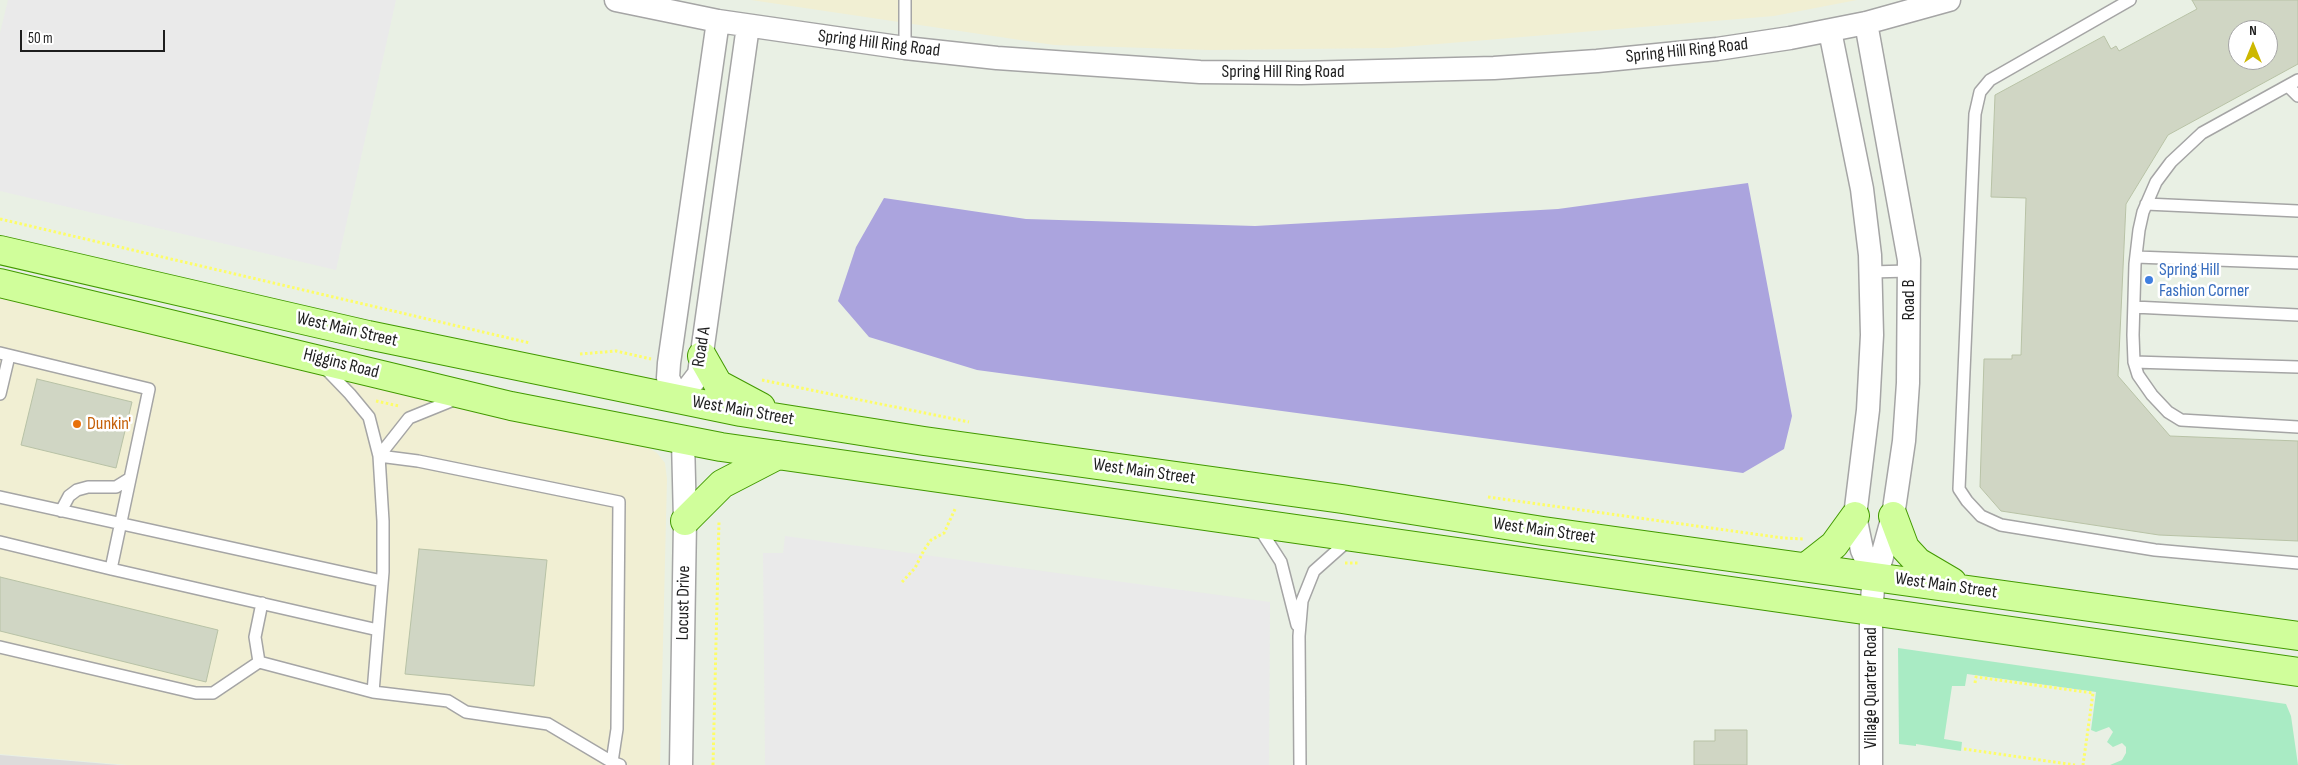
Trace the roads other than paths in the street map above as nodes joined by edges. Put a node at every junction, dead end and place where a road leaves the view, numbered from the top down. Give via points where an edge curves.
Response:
1 (616, 0) edge
2 (904, 0) edge
3 (1949, 0) edge
4 (2130, 0) edge
5 (718, 22) junction
6 (1866, 23) junction
7 (748, 26) junction
8 (1830, 31) junction
9 (905, 48) junction
10 (2293, 83) edge
11 (2298, 96) edge
12 (2146, 204) junction
13 (2298, 211) edge
14 (0, 250) edge
15 (2136, 257) junction
16 (2298, 263) edge
17 (1909, 271) junction
18 (1870, 272) junction
19 (0, 283) edge
20 (2134, 307) junction
21 (2298, 315) edge
22 (5, 354) edge
23 (702, 356) junction
24 (314, 357) junction
25 (2134, 362) junction
26 (2298, 367) edge
27 (0, 394) edge
28 (469, 395) junction
29 (679, 400) junction
30 (782, 419) junction
31 (2298, 427) edge
32 (683, 440) junction
33 (778, 455) junction
34 (379, 456) junction
35 (129, 479) junction
36 (0, 497) edge
37 (61, 511) junction
38 (1855, 516) junction
39 (1894, 516) junction
40 (685, 521) junction
41 (1246, 523) junction
42 (120, 524) junction
43 (1352, 538) junction
44 (0, 542) edge
45 (2298, 563) edge
46 (1806, 567) junction
47 (111, 569) junction
48 (1874, 577) junction
49 (382, 581) junction
50 (1966, 589) junction
51 (262, 603) junction
52 (1871, 612) junction
53 (378, 630) junction
54 (1299, 636) junction
55 (2298, 636) edge
56 (0, 647) edge
57 (259, 662) junction
58 (2298, 672) edge
59 (373, 692) junction
60 (616, 764) edge
61 (681, 765) edge
62 (1300, 765) edge
63 (1871, 765) edge

1 - 5 street, Spring Hill Ring Road
2 - 9 lane
3 - 6 street, Spring Hill Ring Road
4 - 45 lane via 1990,80 1980,92 1976,114 1959,489 1981,516 2001,525 2155,550
5 - 7 street, Spring Hill Ring Road
5 - 29 street, Road A via 669,363 668,378
6 - 8 street, Spring Hill Ring Road
6 - 17 street, Road B
7 - 9 street, Spring Hill Ring Road
7 - 23 street, Road A
8 - 9 street, Spring Hill Ring Road via 1717,49 1596,61 1347,73 1149,69 1046,63
8 - 18 street, Road B via 1862,188
10 - 11 lane
10 - 12 lane via 2202,133 2171,162 2156,182
12 - 13 lane
12 - 15 lane
14 - 29 main road, West Main Street via 368,335
15 - 16 lane
15 - 20 lane
17 - 18 lane
17 - 39 street, Road B via 1908,383
18 - 38 street, Road B via 1872,335 1868,410
19 - 24 main road, Higgins Road
20 - 21 lane
20 - 25 lane
22 - 27 lane
22 - 35 lane via 149,389
23 - 29 street, Road A via 699,374
23 - 30 main road via 718,384
24 - 28 main road, Higgins Road
24 - 34 lane via 369,417
25 - 26 lane
25 - 31 lane via 2138,375 2152,395 2181,420
28 - 32 main road, Higgins Road
28 - 34 lane via 409,418
29 - 30 main road, West Main Street
29 - 32 main road
30 - 46 main road, West Main Street
32 - 33 main road, West Main Street
32 - 40 street, Locust Drive
33 - 40 main road via 722,484
33 - 41 main road, West Main Street
34 - 49 lane
34 - 60 lane via 619,502
35 - 37 lane via 116,487 77,490 69,496
35 - 42 lane
36 - 37 lane
37 - 42 lane
38 - 46 main road via 1834,545
38 - 48 street, Road B via 1862,550
39 - 48 street, Road B
39 - 50 main road via 1906,548 1918,562
40 - 61 street, Locust Drive
41 - 43 main road, West Main Street
41 - 54 lane via 1264,534 1281,562
42 - 47 lane
42 - 49 lane
43 - 52 main road, West Main Street
43 - 54 lane via 1314,572 1302,601
44 - 47 lane
46 - 48 main road, West Main Street
47 - 51 lane
48 - 50 main road, West Main Street
48 - 52 street, Road B
49 - 53 lane
50 - 55 main road, West Main Street
51 - 53 lane
51 - 57 lane via 255,637
52 - 58 main road, West Main Street
52 - 63 street, Village Quarter Road
53 - 59 lane
54 - 62 lane
56 - 57 lane via 196,693 212,693
57 - 59 lane
59 - 60 lane via 448,702 466,712 548,724

